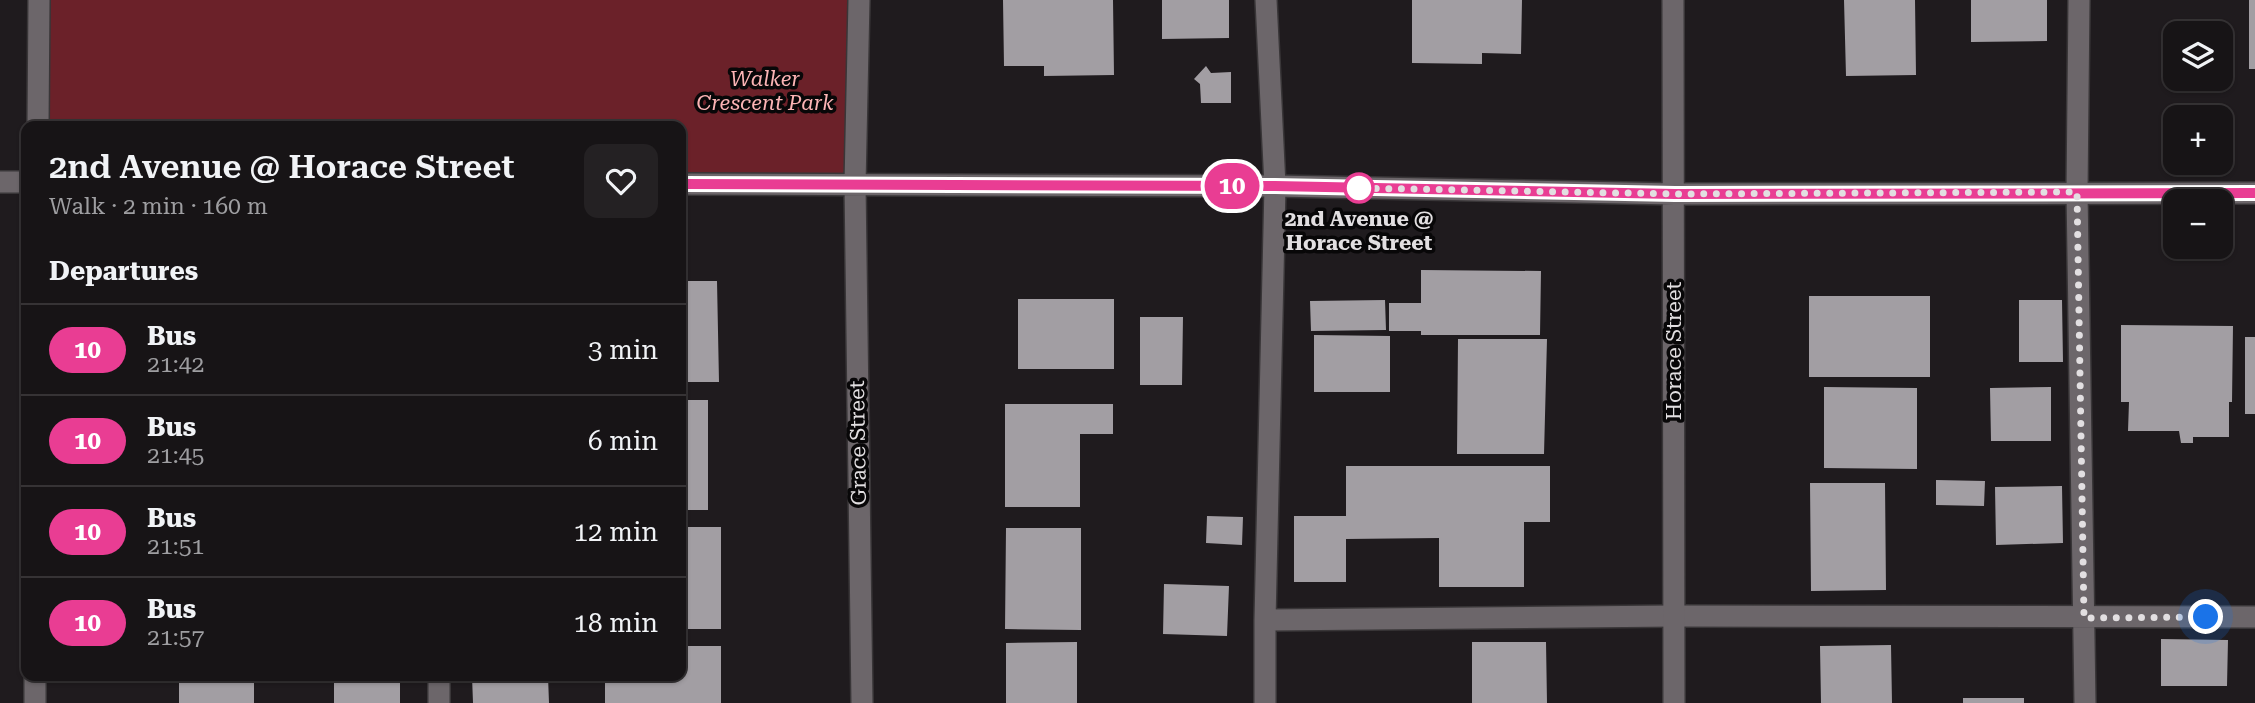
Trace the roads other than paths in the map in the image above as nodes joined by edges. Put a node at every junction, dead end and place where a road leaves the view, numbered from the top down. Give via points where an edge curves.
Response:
1 (39, 0) edge
2 (859, 0) edge
3 (1266, 0) edge
4 (1673, 0) edge
5 (2078, 0) edge
6 (38, 121) edge
7 (0, 181) edge
8 (21, 182) edge
9 (686, 184) edge
10 (855, 184) junction
11 (1275, 186) junction
12 (2077, 192) junction
13 (2255, 193) edge
14 (1675, 194) junction
15 (1674, 616) junction
16 (2255, 617) edge
17 (2084, 618) junction
18 (1265, 620) junction
19 (35, 681) edge
20 (439, 681) edge
21 (35, 703) edge
22 (439, 703) edge
23 (862, 703) edge
24 (1265, 703) edge
25 (1674, 703) edge
26 (2085, 703) edge

1 - 6 street
2 - 10 street, Grace Street
3 - 11 street
4 - 14 street, Horace Street
5 - 12 street
7 - 8 street
9 - 10 street
10 - 11 street
10 - 23 street, Grace Street
11 - 14 street
11 - 18 street
12 - 13 street
12 - 14 street
12 - 17 street
14 - 15 street, Horace Street
15 - 17 street
15 - 18 street
15 - 25 street, Horace Street
16 - 17 street
17 - 26 street
18 - 24 street
19 - 21 street
20 - 22 street

